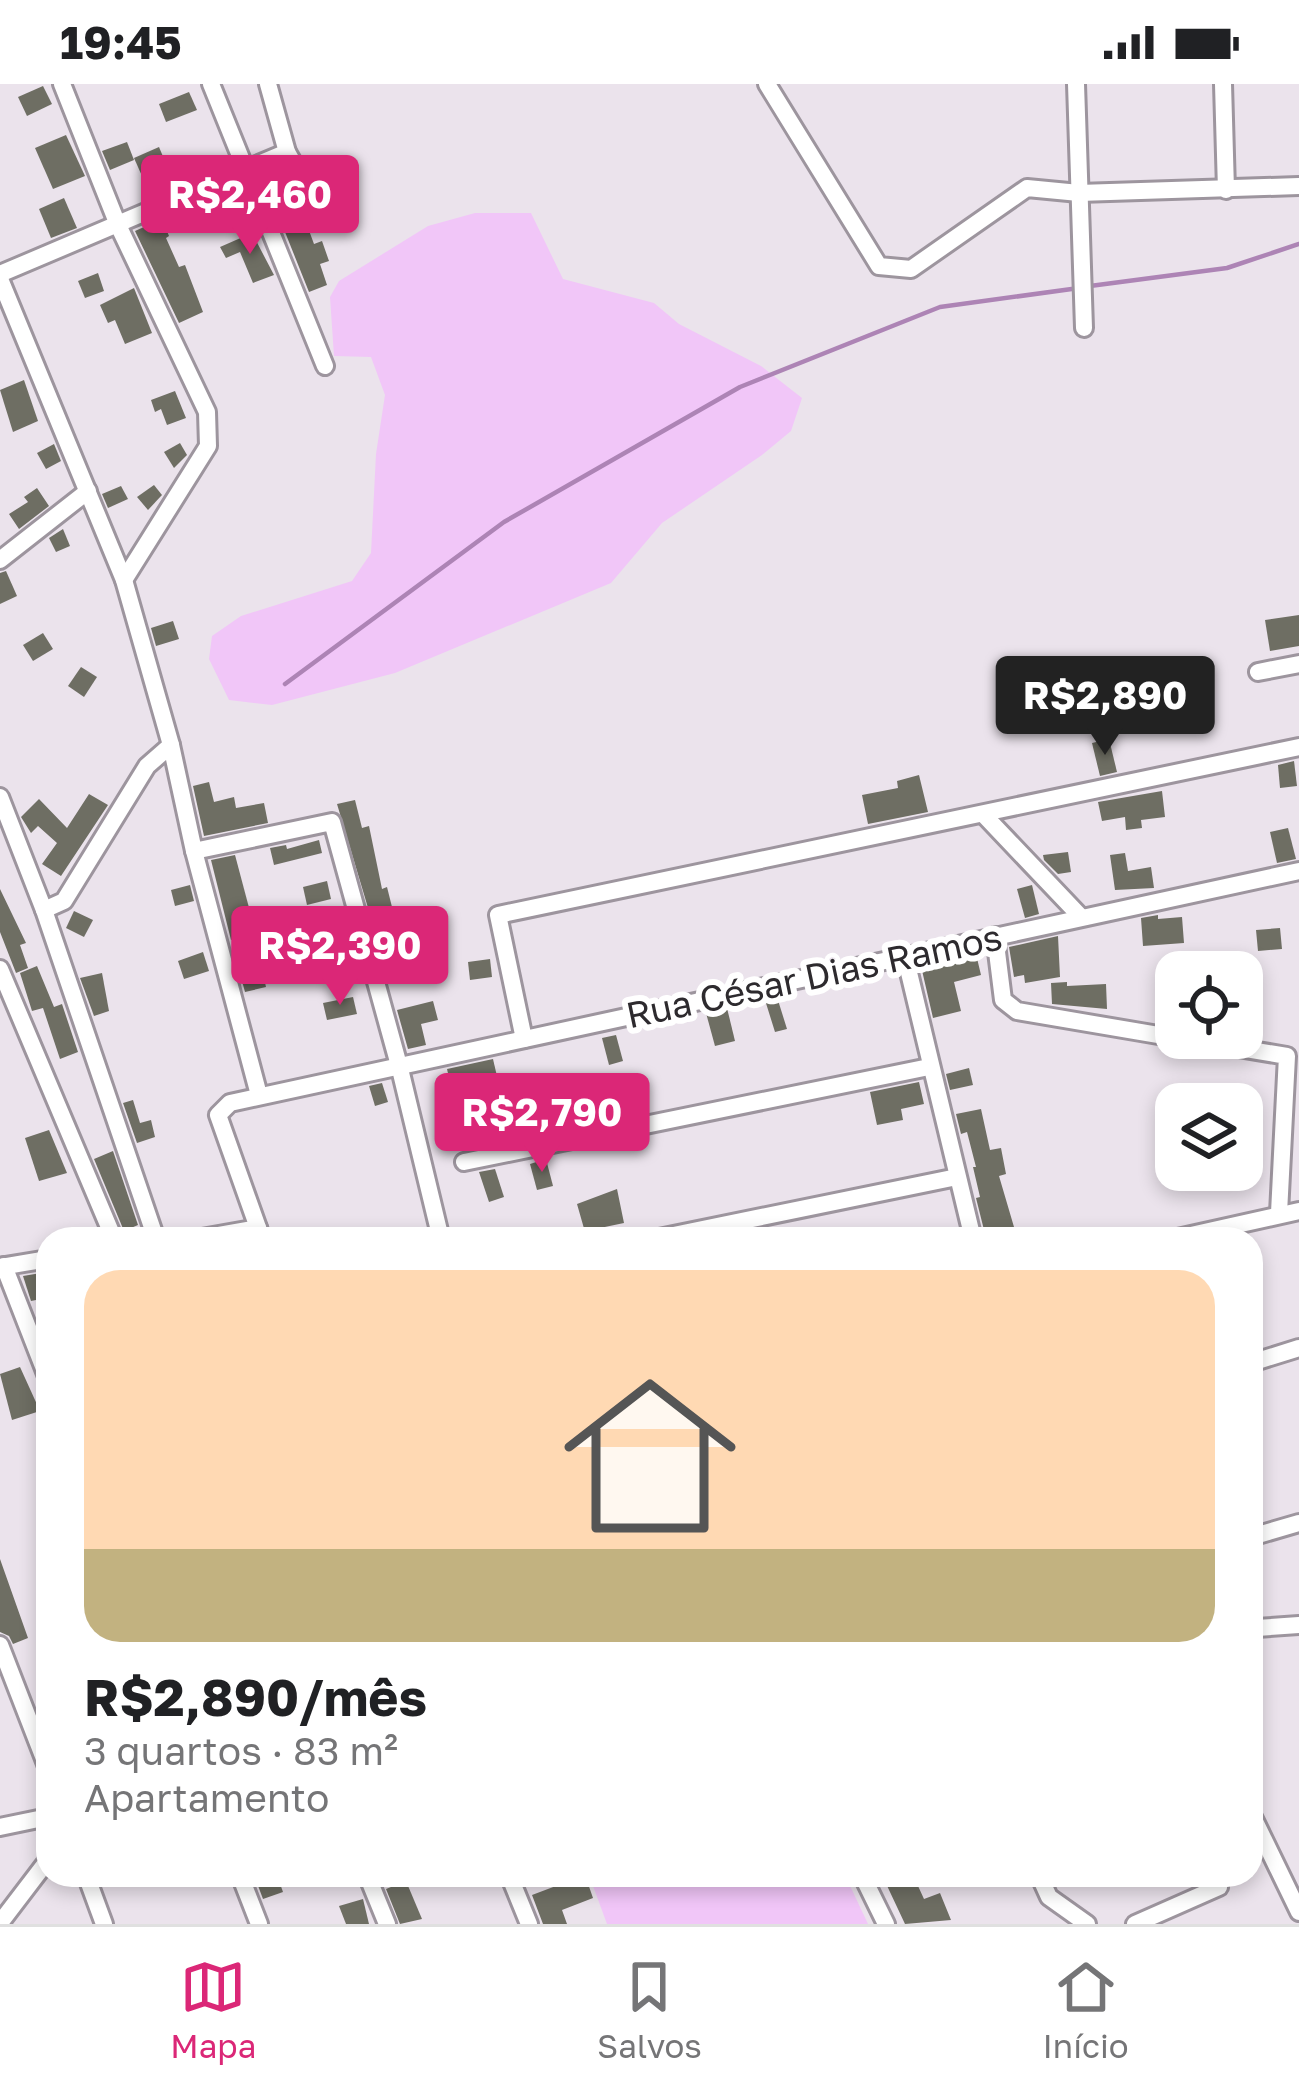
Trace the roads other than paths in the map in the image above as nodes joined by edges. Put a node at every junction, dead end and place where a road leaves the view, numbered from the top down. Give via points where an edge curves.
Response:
1 (62, 84) edge
2 (211, 84) edge
3 (268, 84) edge
4 (767, 84) edge
5 (1076, 84) edge
6 (1223, 84) edge
7 (287, 152) junction
8 (247, 166) junction
9 (304, 182) dead end
10 (1299, 186) edge
11 (1226, 190) junction
12 (1079, 193) junction
13 (118, 225) junction
14 (0, 276) edge
15 (1084, 328) dead end
16 (325, 366) dead end
17 (88, 491) junction
18 (0, 560) edge
19 (124, 580) junction
20 (1299, 664) edge
21 (1258, 672) dead end
22 (171, 745) junction
23 (1299, 747) edge
24 (0, 796) edge
25 (984, 815) junction
26 (194, 851) junction
27 (1299, 871) edge
28 (44, 910) junction
29 (1080, 916) junction
30 (995, 936) junction
31 (904, 956) junction
32 (0, 969) edge
33 (1155, 1034) edge
34 (524, 1039) junction
35 (1263, 1052) edge
36 (929, 1067) junction
37 (400, 1069) junction
38 (259, 1095) junction
39 (464, 1162) dead end
40 (957, 1177) junction
41 (1299, 1211) edge
42 (1279, 1213) junction
43 (109, 1227) edge
44 (152, 1227) edge
45 (258, 1227) edge
46 (438, 1227) edge
47 (713, 1227) edge
48 (970, 1227) edge
49 (1222, 1227) edge
50 (36, 1261) edge
51 (2, 1267) edge
52 (1299, 1348) edge
53 (36, 1350) edge
54 (1263, 1359) edge
55 (1299, 1523) edge
56 (1263, 1534) edge
57 (1299, 1625) edge
58 (1263, 1628) edge
59 (0, 1645) edge
60 (36, 1738) edge
61 (36, 1819) edge
62 (0, 1828) edge
63 (1263, 1838) edge
64 (36, 1876) edge
65 (90, 1887) edge
66 (245, 1887) edge
67 (372, 1887) edge
68 (514, 1887) edge
69 (868, 1887) edge
70 (1044, 1887) edge
71 (1219, 1887) edge
72 (1299, 1912) edge
73 (0, 1923) edge
74 (104, 1924) edge
75 (260, 1924) edge
76 (386, 1924) edge
77 (529, 1924) edge
78 (886, 1924) edge
79 (1087, 1924) edge
80 (1135, 1924) edge

1 - 13 street
2 - 8 street
3 - 7 street
4 - 12 street via 879,266 911,269 1027,188
5 - 12 street
6 - 11 street
7 - 8 street
7 - 9 street
8 - 13 street
8 - 16 street
10 - 11 street
11 - 12 street
12 - 15 street
13 - 14 street
13 - 19 street via 207,412 208,446
14 - 17 street
17 - 18 street
17 - 19 street
19 - 22 street
20 - 21 street
22 - 26 street
22 - 28 street via 147,766 64,901
23 - 25 street
24 - 28 street
25 - 29 street
25 - 34 street via 497,916
26 - 37 street via 332,822
26 - 38 street
27 - 29 street, Rua César Dias Ramos
28 - 44 street
29 - 30 street, Rua César Dias Ramos
30 - 31 street, Rua César Dias Ramos
30 - 33 street via 1003,1000 1017,1011
31 - 34 street, Rua César Dias Ramos
31 - 36 street
32 - 43 street
34 - 37 street, Rua César Dias Ramos
35 - 42 street via 1287,1056
36 - 39 street
36 - 40 street
37 - 38 street, Rua César Dias Ramos
37 - 46 street
38 - 45 street via 218,1115
40 - 47 street
40 - 48 street
41 - 42 street
42 - 49 street
50 - 51 street
51 - 53 street
52 - 54 street
55 - 56 street
57 - 58 street
59 - 60 street
61 - 62 street
63 - 72 street
64 - 73 street
65 - 74 street
66 - 75 street
67 - 76 street
68 - 77 street
69 - 78 street
70 - 79 street
71 - 80 street

